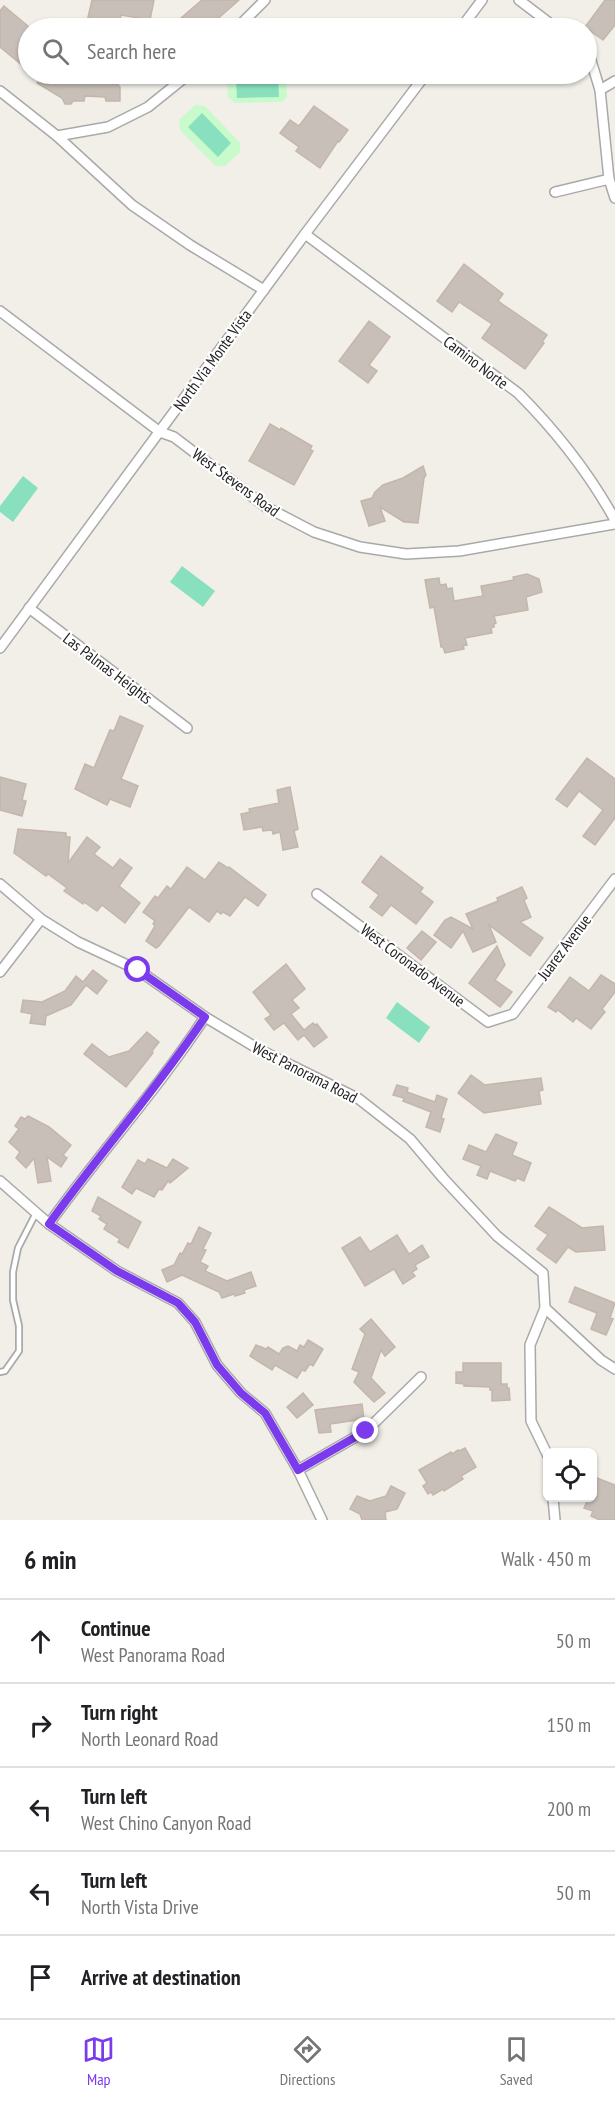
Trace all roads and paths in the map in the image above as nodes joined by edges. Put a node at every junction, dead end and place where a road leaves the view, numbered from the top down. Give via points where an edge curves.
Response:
1 (265, 0) edge
2 (482, 0) edge
3 (519, 0) edge
4 (247, 18) edge
5 (468, 18) edge
6 (543, 18) edge
7 (597, 80) edge
8 (615, 81) edge
9 (177, 84) edge
10 (418, 84) edge
11 (600, 90) junction
12 (0, 92) edge
13 (57, 136) junction
14 (609, 179) junction
15 (555, 192) dead end
16 (615, 198) edge
17 (305, 234) junction
18 (264, 290) junction
19 (0, 311) edge
20 (160, 432) junction
21 (615, 522) edge
22 (29, 608) junction
23 (0, 648) edge
24 (187, 728) dead end
25 (615, 879) edge
26 (0, 885) edge
27 (317, 894) dead end
28 (41, 919) junction
29 (0, 972) edge
30 (513, 1014) joint
31 (205, 1017) junction
32 (0, 1181) edge
33 (36, 1213) junction
34 (49, 1224) junction
35 (545, 1308) junction
36 (615, 1369) edge
37 (0, 1372) edge
38 (421, 1377) dead end
39 (544, 1448) edge
40 (298, 1470) junction
41 (553, 1502) edge
42 (322, 1520) edge
43 (555, 1520) edge

1 - 4 street
2 - 5 street
3 - 6 street
7 - 11 street
8 - 11 street
9 - 13 street via 148,107 108,127
10 - 17 street, North Via Monte Vista
11 - 14 street
12 - 13 street
13 - 18 street via 132,204
14 - 15 street
14 - 16 street
17 - 18 street, North Via Monte Vista
17 - 21 street, Camino Norte via 518,393 552,429 597,489
18 - 20 street, North Via Monte Vista
19 - 20 street, West Stevens Road
20 - 21 street, West Stevens Road via 174,437 266,507 314,532 360,547 406,554 459,551
20 - 22 street, North Via Monte Vista
22 - 23 street, North Via Monte Vista
22 - 24 street, Las Palmas Heights
25 - 30 street, Juarez Avenue
26 - 28 street, West Panorama Road
27 - 30 street, West Coronado Avenue via 488,1022
28 - 29 street
28 - 31 street, West Panorama Road via 78,942 138,970
31 - 34 street
31 - 35 street, West Panorama Road via 262,1051 359,1099 410,1139 497,1236 543,1273
32 - 33 street
33 - 34 street
33 - 37 lane via 18,1248 13,1272 19,1351 5,1371
34 - 40 street via 117,1271 178,1303 195,1322 217,1365 265,1413
35 - 36 street
35 - 39 street, West Panorama Road via 531,1345 531,1421
38 - 40 street via 366,1431
40 - 42 street
41 - 43 street

